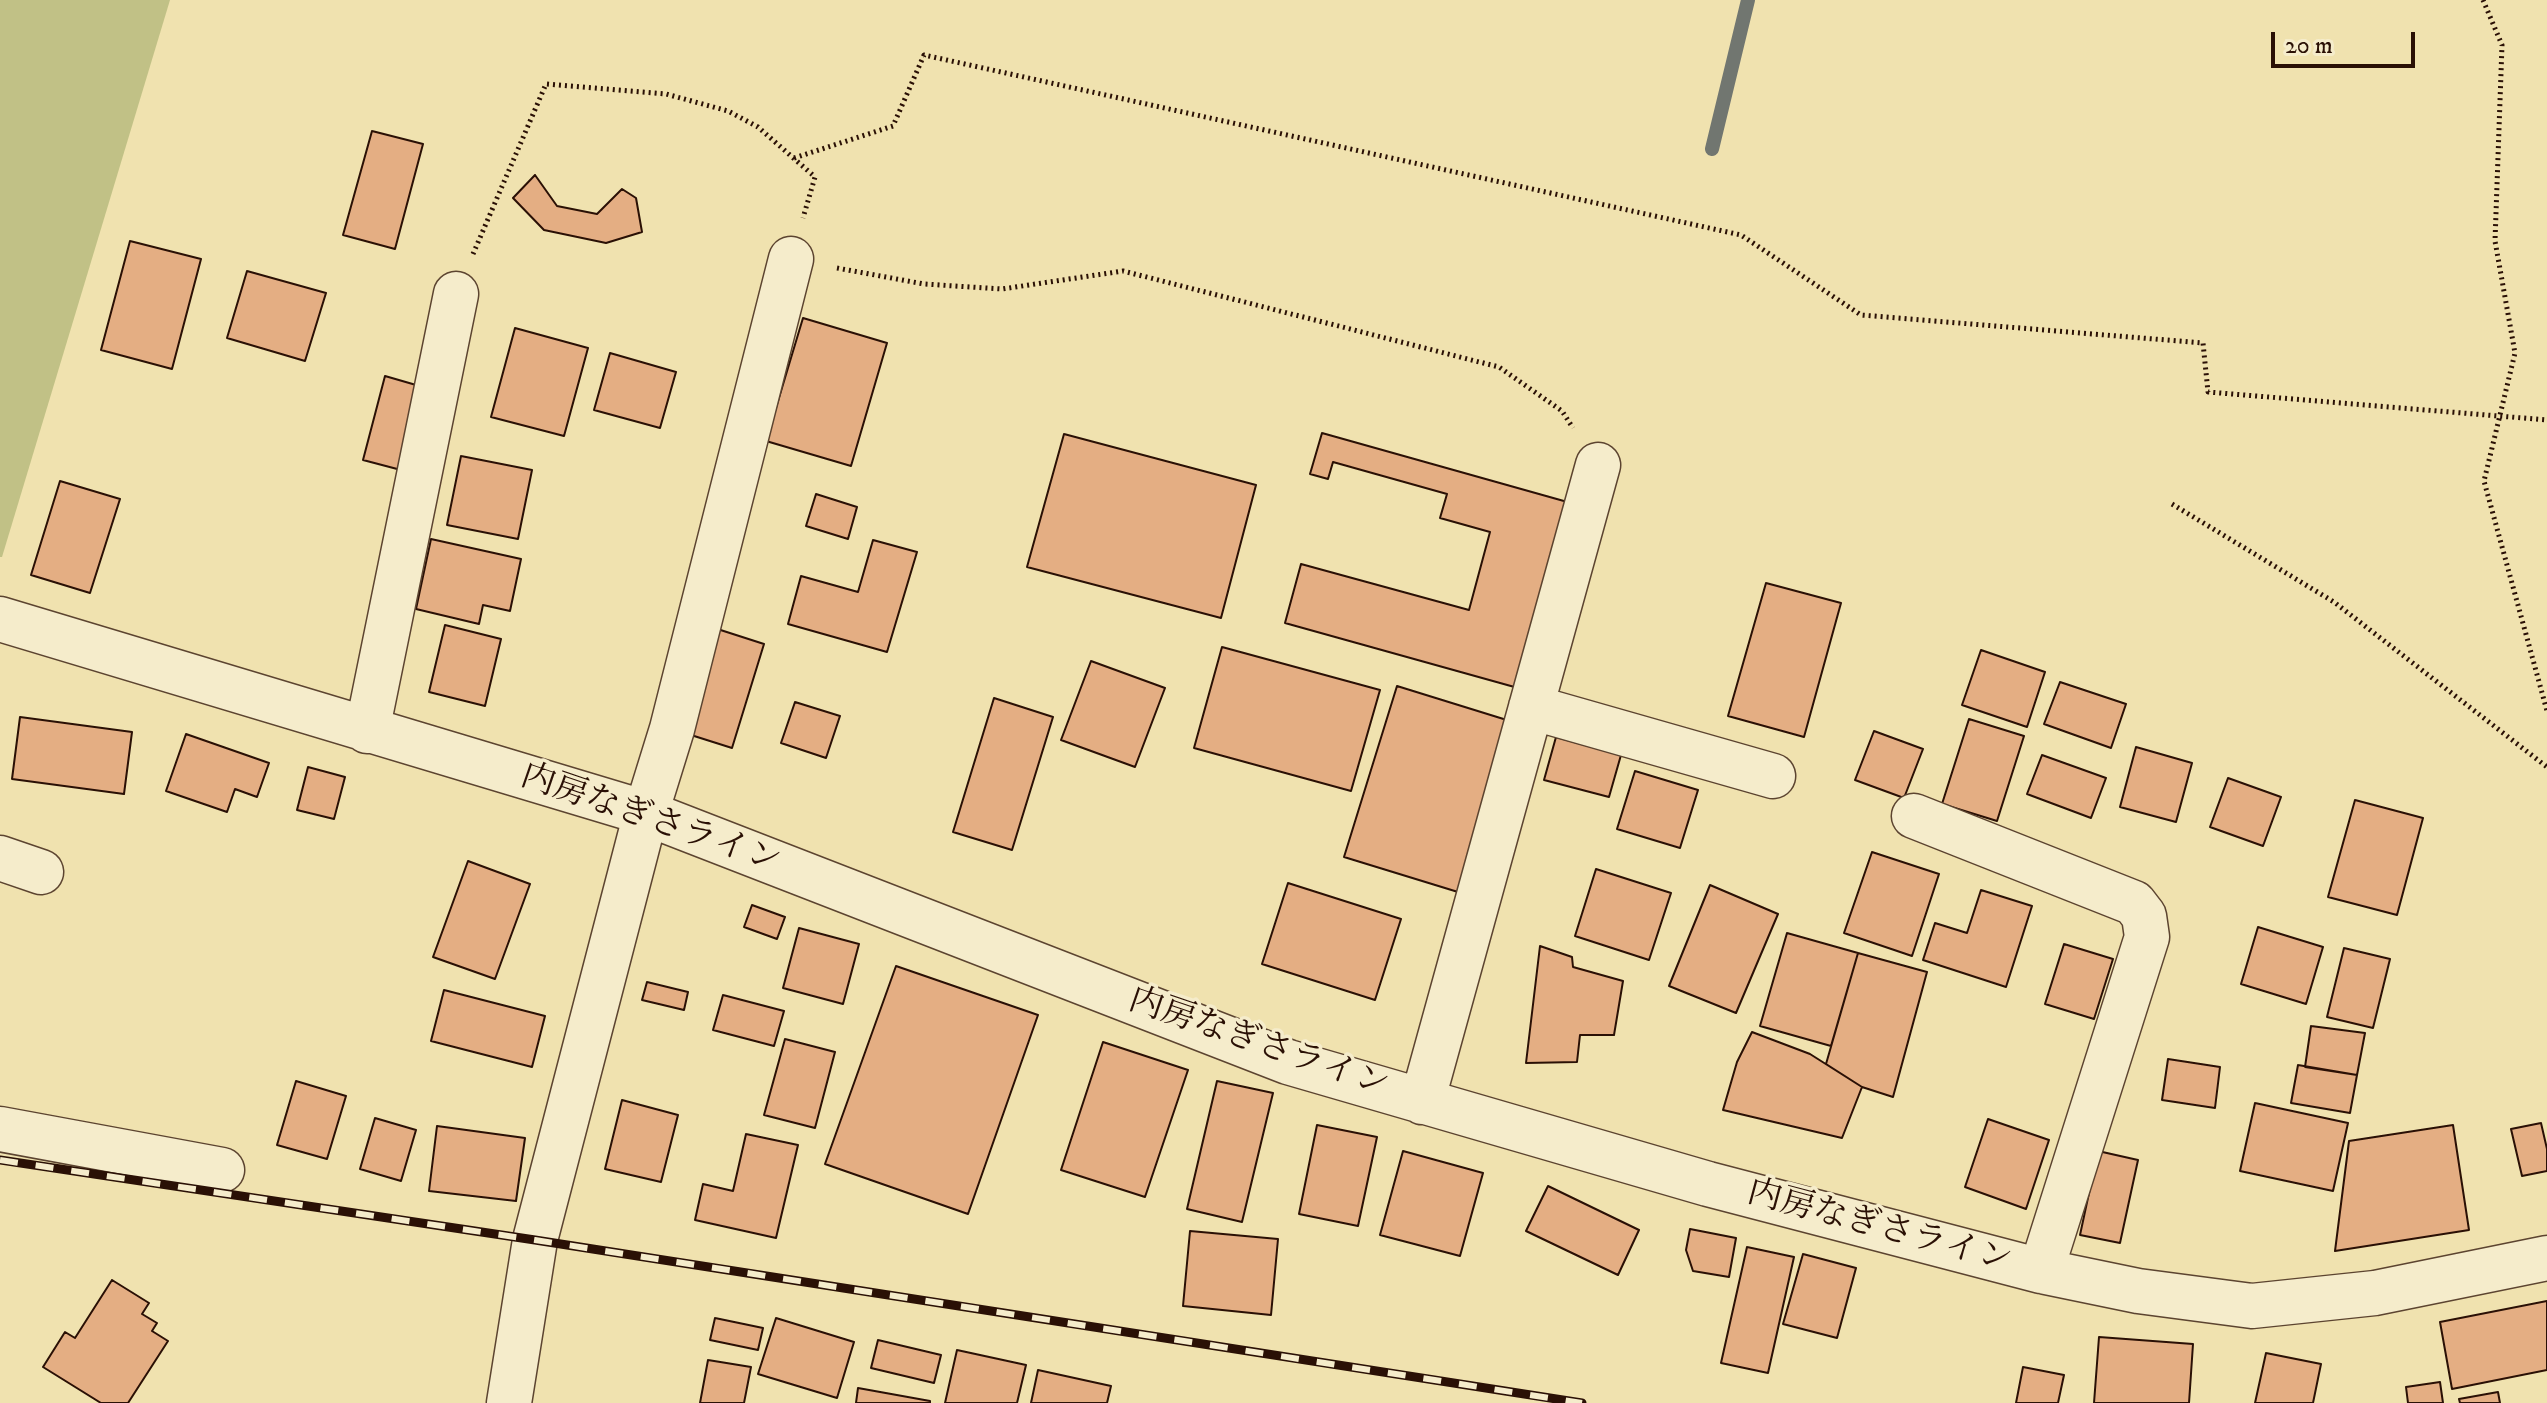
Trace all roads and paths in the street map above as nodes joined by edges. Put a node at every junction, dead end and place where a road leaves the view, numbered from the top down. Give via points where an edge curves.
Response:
1 (2483, 0) edge
2 (794, 158) junction
3 (791, 259) junction
4 (456, 294) joint
5 (2499, 416) junction
6 (2547, 420) edge
7 (1598, 465) joint
8 (2172, 504) dead end
9 (0, 619) edge
10 (1531, 707) junction
11 (2547, 711) edge
12 (367, 731) junction
13 (2547, 767) edge
14 (1773, 776) dead end
15 (646, 813) junction
16 (1914, 816) dead end
17 (0, 858) edge
18 (41, 872) dead end
19 (1422, 1102) junction
20 (0, 1129) edge
21 (222, 1170) dead end
22 (2547, 1258) edge
23 (2041, 1271) junction
24 (509, 1403) edge

1 - 5 path via 2502,45 2495,241 2515,353
2 - 3 path via 815,177
2 - 4 path via 758,127 728,111 666,94 546,84
2 - 5 path via 893,126 924,55 1741,235 1861,315 2203,343 2208,392
3 - 7 path via 924,284 1002,289 1123,271 1214,294 1499,367 1562,411
3 - 15 street
4 - 12 street
5 - 6 path
5 - 11 path via 2484,481
7 - 10 street
8 - 13 path via 2334,602
9 - 12 street, 内房なぎさライン
10 - 14 street
10 - 19 street
12 - 15 street, 内房なぎさライン
15 - 19 street, 内房なぎさライン via 1288,1062
15 - 24 street via 535,1240
16 - 23 street via 2134,903 2144,916 2147,937
17 - 18 street
19 - 23 street, 内房なぎさライン
20 - 21 street
22 - 23 street, 内房なぎさライン via 2375,1293 2252,1306

